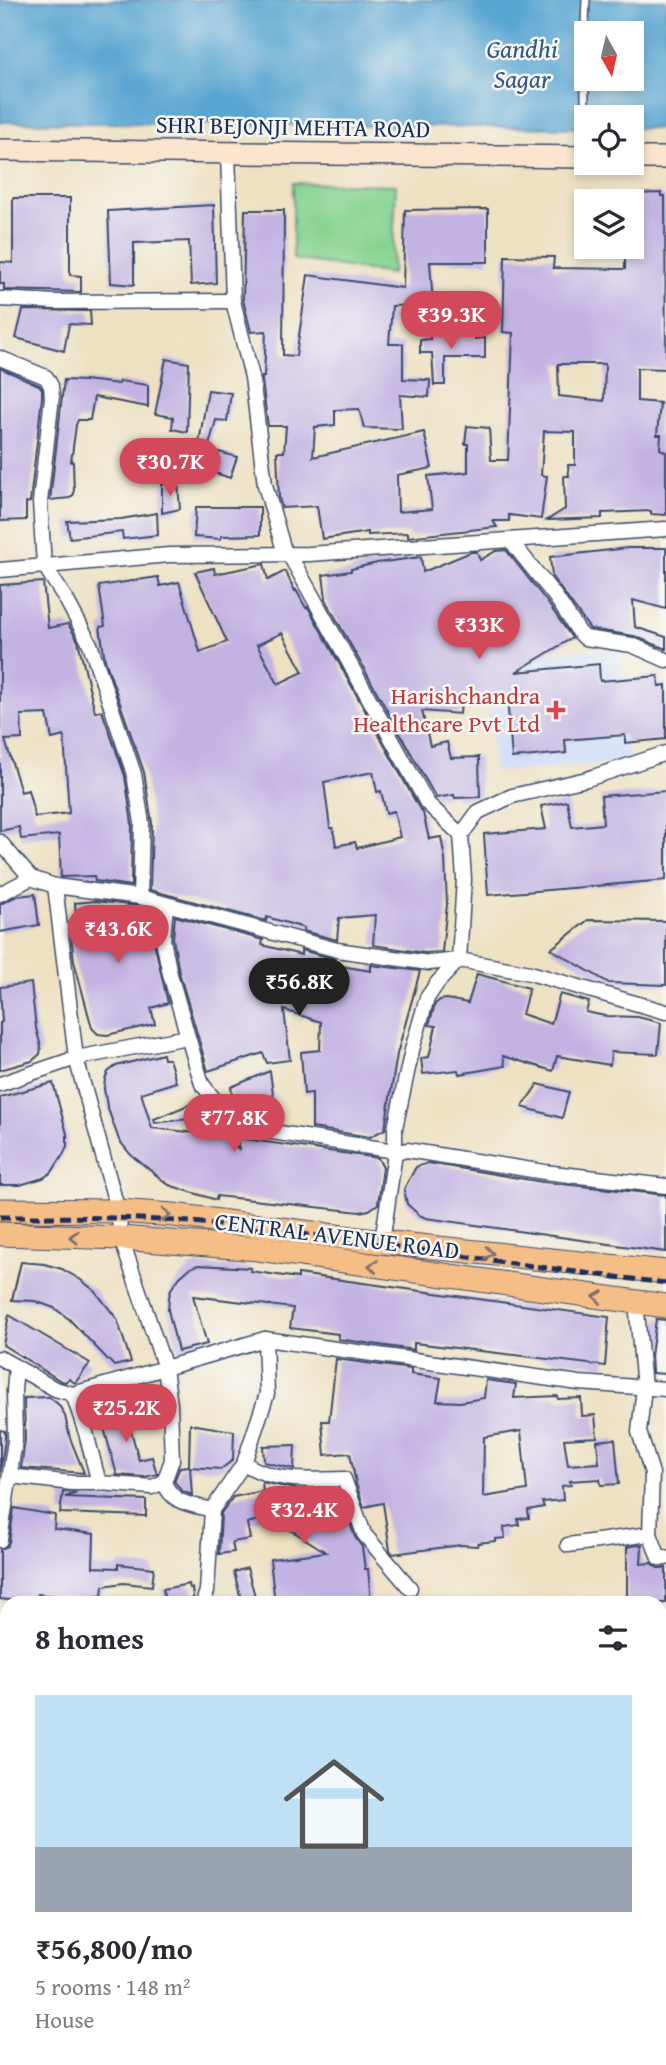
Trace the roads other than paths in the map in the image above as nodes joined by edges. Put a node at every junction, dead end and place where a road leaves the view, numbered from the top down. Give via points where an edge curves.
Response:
1 (586, 0) edge
2 (585, 105) edge
3 (0, 150) edge
4 (228, 153) junction
5 (574, 157) edge
6 (644, 158) edge
7 (666, 158) edge
8 (0, 299) edge
9 (233, 301) junction
10 (0, 358) edge
11 (666, 529) edge
12 (510, 540) junction
13 (287, 554) junction
14 (44, 565) junction
15 (0, 570) edge
16 (666, 660) edge
17 (666, 753) edge
18 (461, 835) junction
19 (0, 842) edge
20 (31, 878) junction
21 (55, 886) junction
22 (0, 894) edge
23 (141, 897) junction
24 (166, 905) junction
25 (459, 961) junction
26 (666, 1012) edge
27 (188, 1037) junction
28 (76, 1058) junction
29 (0, 1084) edge
30 (395, 1152) junction
31 (666, 1186) edge
32 (0, 1210) edge
33 (118, 1211) junction
34 (0, 1234) edge
35 (121, 1238) junction
36 (382, 1242) junction
37 (666, 1272) edge
38 (636, 1302) junction
39 (666, 1306) edge
40 (265, 1339) junction
41 (0, 1358) edge
42 (16, 1367) junction
43 (165, 1368) junction
44 (644, 1387) junction
45 (666, 1389) edge
46 (7, 1394) edge
47 (73, 1394) junction
48 (244, 1463) junction
49 (10, 1476) junction
50 (164, 1482) junction
51 (99, 1483) junction
52 (212, 1510) junction
53 (650, 1534) junction
54 (0, 1540) edge
55 (568, 1545) dead end
56 (666, 1558) edge
57 (410, 1588) dead end
58 (205, 1596) edge

1 - 2 lane
3 - 4 main road, SHRI BEJONJI MEHTA ROAD
4 - 5 main road, SHRI BEJONJI MEHTA ROAD
4 - 9 street
6 - 7 main road
8 - 9 street
9 - 13 street via 252,377 265,485
10 - 14 street via 46,377 51,386 40,502
11 - 12 street
12 - 13 street
12 - 16 street via 584,638 632,645
13 - 14 street via 169,555
13 - 18 street via 427,803
14 - 15 street
14 - 23 street via 90,644 134,774 142,823
17 - 18 street via 587,779 512,796 478,812
18 - 25 street via 464,880
19 - 20 street
20 - 21 street
20 - 22 street
21 - 23 street
21 - 28 street
23 - 24 street
24 - 25 street via 337,950 429,963
24 - 27 street via 163,940
25 - 26 street via 530,973
25 - 30 street via 428,998 395,1128
27 - 28 street
27 - 30 street via 202,1084 225,1113 247,1128
28 - 29 street
28 - 33 street
30 - 31 street
30 - 36 street
32 - 33 main road, CENTRAL AVENUE ROAD
33 - 35 street
33 -> 36 main road, CENTRAL AVENUE ROAD
35 -> 34 main road, CENTRAL AVENUE ROAD
38 -> 35 main road, CENTRAL AVENUE ROAD via 258,1249
35 - 43 street
36 -> 37 main road, CENTRAL AVENUE ROAD
38 - 39 main road, CENTRAL AVENUE ROAD
38 - 44 street
40 - 43 street
40 - 44 street via 579,1383
40 - 48 street via 267,1394
41 - 42 street
42 - 46 street
42 - 47 street via 55,1390
43 - 47 street
43 - 50 street via 172,1460
44 - 45 street
44 - 53 street via 639,1432 652,1474
46 - 49 street via 15,1440
47 - 51 street
48 - 52 street
48 - 57 street via 292,1480 344,1479 364,1534
49 - 51 street
49 - 54 street
50 - 51 street via 152,1488
50 - 52 street via 173,1498
52 - 58 street
53 - 55 street
53 - 56 street via 659,1558

